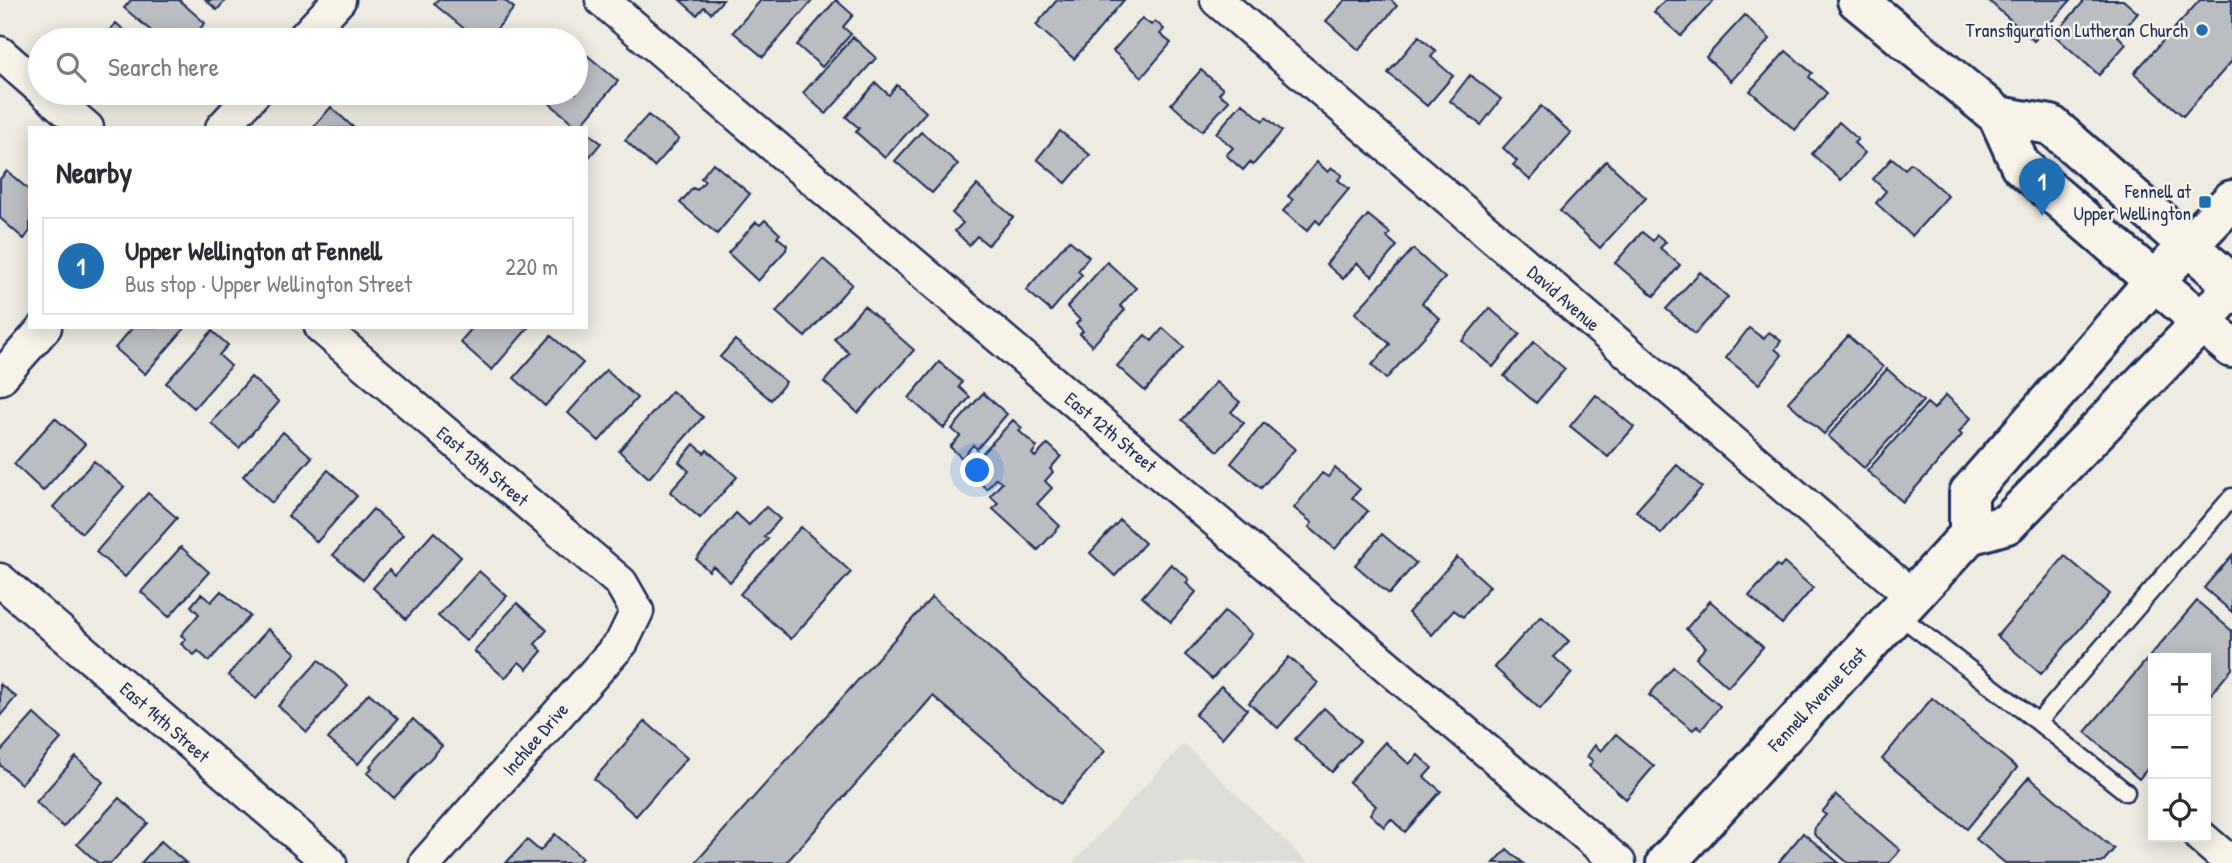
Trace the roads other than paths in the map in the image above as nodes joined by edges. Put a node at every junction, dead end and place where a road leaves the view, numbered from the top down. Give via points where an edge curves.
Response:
1 (339, 0) edge
2 (602, 0) edge
3 (1217, 0) edge
4 (1857, 0) edge
5 (313, 28) edge
6 (0, 53) edge
7 (28, 78) edge
8 (60, 105) edge
9 (243, 105) edge
10 (1998, 116) junction
11 (85, 126) edge
12 (224, 126) edge
13 (2232, 200) edge
14 (2189, 246) junction
15 (2155, 280) junction
16 (2232, 285) edge
17 (2202, 321) junction
18 (43, 329) edge
19 (323, 329) edge
20 (2232, 348) edge
21 (0, 378) edge
22 (2232, 497) edge
23 (1969, 535) junction
24 (0, 580) edge
25 (1904, 604) junction
26 (637, 611) joint
27 (2038, 722) junction
28 (2126, 792) dead end
29 (2206, 842) edge
30 (330, 863) edge
31 (426, 863) edge
32 (1619, 863) edge
33 (1666, 863) edge
34 (2231, 863) edge

1 - 5 street
2 - 32 street, East 12th Street
3 - 25 street, David Avenue
4 - 10 main road
6 - 7 street
8 - 11 street
9 - 12 street
10 - 14 main road via 2051,125
10 - 15 main road via 2020,165
13 - 14 main road
14 - 15 main road
14 - 16 main road
15 - 17 main road
15 - 23 main road via 1969,493
16 - 17 main road
17 - 20 main road
17 - 23 main road via 2007,524
18 - 21 street
19 - 26 street, East 13th Street via 621,583
22 - 27 lane
23 - 25 main road, Fennell Avenue East
24 - 30 street, East 14th Street
25 - 27 lane
25 - 33 main road, Fennell Avenue East
26 - 31 street, Inchlee Drive via 622,642
27 - 28 lane
29 - 34 street

